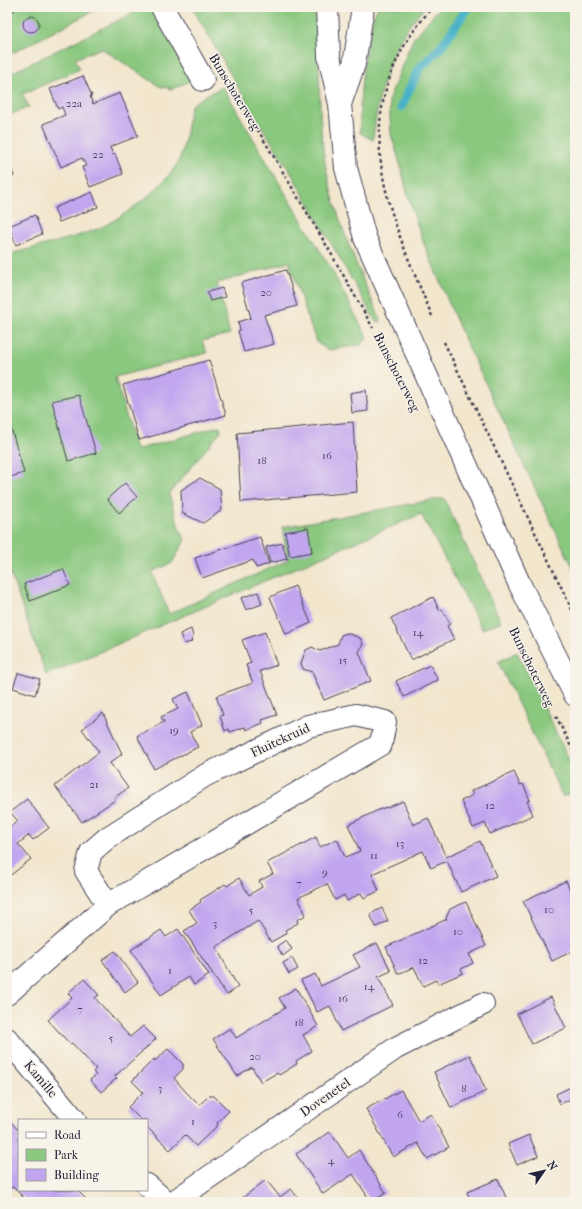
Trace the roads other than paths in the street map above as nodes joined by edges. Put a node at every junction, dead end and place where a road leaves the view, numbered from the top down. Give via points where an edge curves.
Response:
1 (162, 7) edge
2 (327, 7) edge
3 (363, 7) edge
4 (203, 80) dead end
5 (340, 104) junction
6 (575, 695) edge
7 (108, 905) junction
8 (7, 994) edge
9 (483, 1004) dead end
10 (7, 1039) edge
11 (74, 1119) edge
12 (148, 1186) edge
13 (166, 1202) edge
14 (173, 1202) edge

1 - 4 street, Bunschoterweg
2 - 5 street, Bunschoterweg via 329,56
3 - 5 street, Bunschoterweg via 354,64
5 - 6 street, Bunschoterweg via 346,168 365,238 519,583
7 - 7 street, Fluitekruid via 381,744 385,722 356,715 308,726 206,775 106,838 91,852 86,871
7 - 8 street, Fluitekruid
9 - 14 street, Dovenetel via 396,1048
10 - 11 street, Kamille
12 - 13 street

